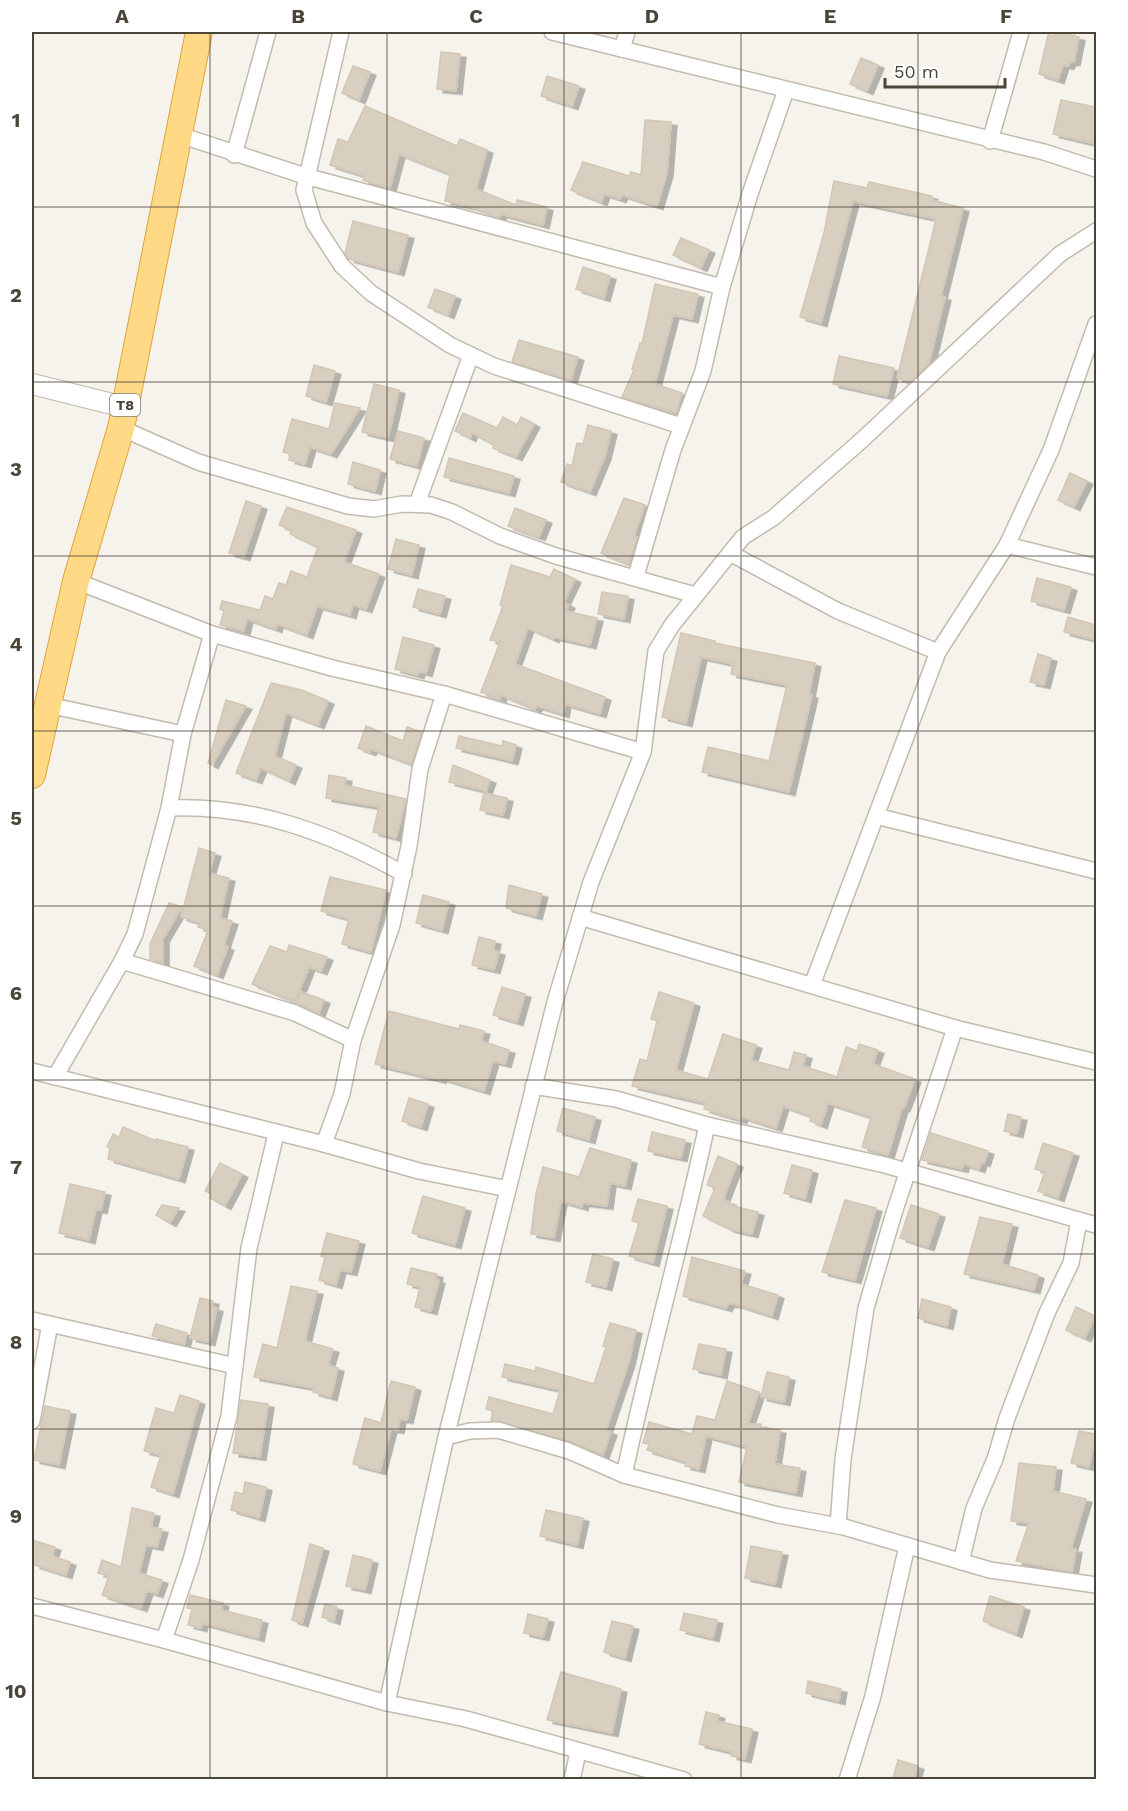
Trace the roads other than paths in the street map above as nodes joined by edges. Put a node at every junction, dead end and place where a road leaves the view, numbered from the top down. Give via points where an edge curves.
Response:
1 (199, 32) edge
2 (268, 32) edge
3 (341, 32) edge
4 (552, 32) edge
5 (627, 32) edge
6 (1021, 32) edge
7 (622, 49) junction
8 (786, 90) junction
9 (180, 135) junction
10 (990, 141) junction
11 (234, 155) junction
12 (1096, 169) edge
13 (305, 176) junction
14 (1096, 231) edge
15 (722, 287) junction
16 (1096, 324) edge
17 (471, 356) junction
18 (32, 384) edge
19 (123, 418) junction
20 (681, 426) junction
21 (417, 504) junction
22 (1007, 545) junction
23 (730, 553) junction
24 (1096, 567) edge
25 (636, 576) junction
26 (76, 581) junction
27 (695, 595) junction
28 (212, 634) junction
29 (938, 652) junction
30 (444, 694) junction
31 (48, 705) junction
32 (183, 734) junction
33 (643, 752) junction
34 (32, 775) edge
35 (169, 807) junction
36 (876, 816) junction
37 (1096, 871) edge
38 (404, 874) junction
39 (580, 917) junction
40 (122, 961) junction
41 (812, 985) junction
42 (955, 1028) junction
43 (353, 1040) junction
44 (1096, 1062) edge
45 (32, 1071) edge
46 (55, 1077) junction
47 (533, 1086) junction
48 (707, 1125) junction
49 (276, 1134) junction
50 (324, 1144) junction
51 (908, 1172) junction
52 (508, 1190) junction
53 (1079, 1221) junction
54 (1096, 1225) edge
55 (32, 1320) edge
56 (50, 1324) junction
57 (236, 1366) junction
58 (32, 1420) edge
59 (446, 1437) junction
60 (624, 1475) junction
61 (838, 1526) junction
62 (907, 1546) junction
63 (961, 1562) junction
64 (1096, 1585) edge
65 (32, 1606) edge
66 (164, 1640) junction
67 (387, 1702) junction
68 (578, 1752) junction
69 (572, 1779) edge
70 (684, 1779) edge
71 (847, 1779) edge

1 - 9 highway, T8
2 - 11 street
3 - 13 street
4 - 7 street
5 - 7 street
6 - 10 street
7 - 8 street
8 - 10 street
8 - 15 street
9 - 11 street
9 - 19 highway, T8
10 - 12 street via 1044,152
11 - 13 street
13 - 15 street
13 - 17 street via 304,190 314,223 342,266 371,293
14 - 23 street via 1060,254 862,439 773,518 743,537
15 - 20 street via 703,371
16 - 22 street via 1051,450
17 - 20 street
17 - 21 street
18 - 19 street
19 - 21 street via 198,462 348,506 374,509
19 - 26 highway, T8
20 - 25 street
21 - 25 street via 452,512 479,527 556,556
22 - 24 street
22 - 29 street
23 - 27 street
23 - 29 street via 838,611
25 - 27 street
26 - 28 street
26 - 31 highway, T8
27 - 33 street via 656,651
28 - 30 street
28 - 32 street
29 - 36 street
30 - 33 street
30 - 38 street via 420,770
31 - 32 street
31 - 34 highway, T8
32 - 35 street
33 - 39 street
35 - 38 street via 240,813 316,831 354,846
35 - 40 street via 145,904
36 - 37 street
36 - 41 street
38 - 43 street via 392,925
39 - 41 street
39 - 47 street
40 - 43 street via 295,1013
40 - 46 street
41 - 42 street
42 - 44 street
42 - 51 street
43 - 50 street via 342,1094
45 - 46 street
46 - 49 street
47 - 48 street via 616,1099
47 - 52 street
48 - 51 street
48 - 60 street
49 - 50 street
49 - 57 street via 249,1248
50 - 52 street
51 - 53 street
51 - 61 street via 862,1326
52 - 59 street
53 - 54 street
53 - 63 street via 1071,1263 1007,1418 974,1508
55 - 56 street
56 - 57 street
56 - 58 street
57 - 66 street via 218,1459 191,1560
59 - 60 street via 498,1430 569,1451
59 - 67 street
60 - 61 street via 778,1515
61 - 62 street
62 - 63 street
62 - 71 street via 873,1696
63 - 64 street via 990,1570
65 - 66 street
66 - 67 street
67 - 68 street via 466,1719
68 - 69 street
68 - 70 street

